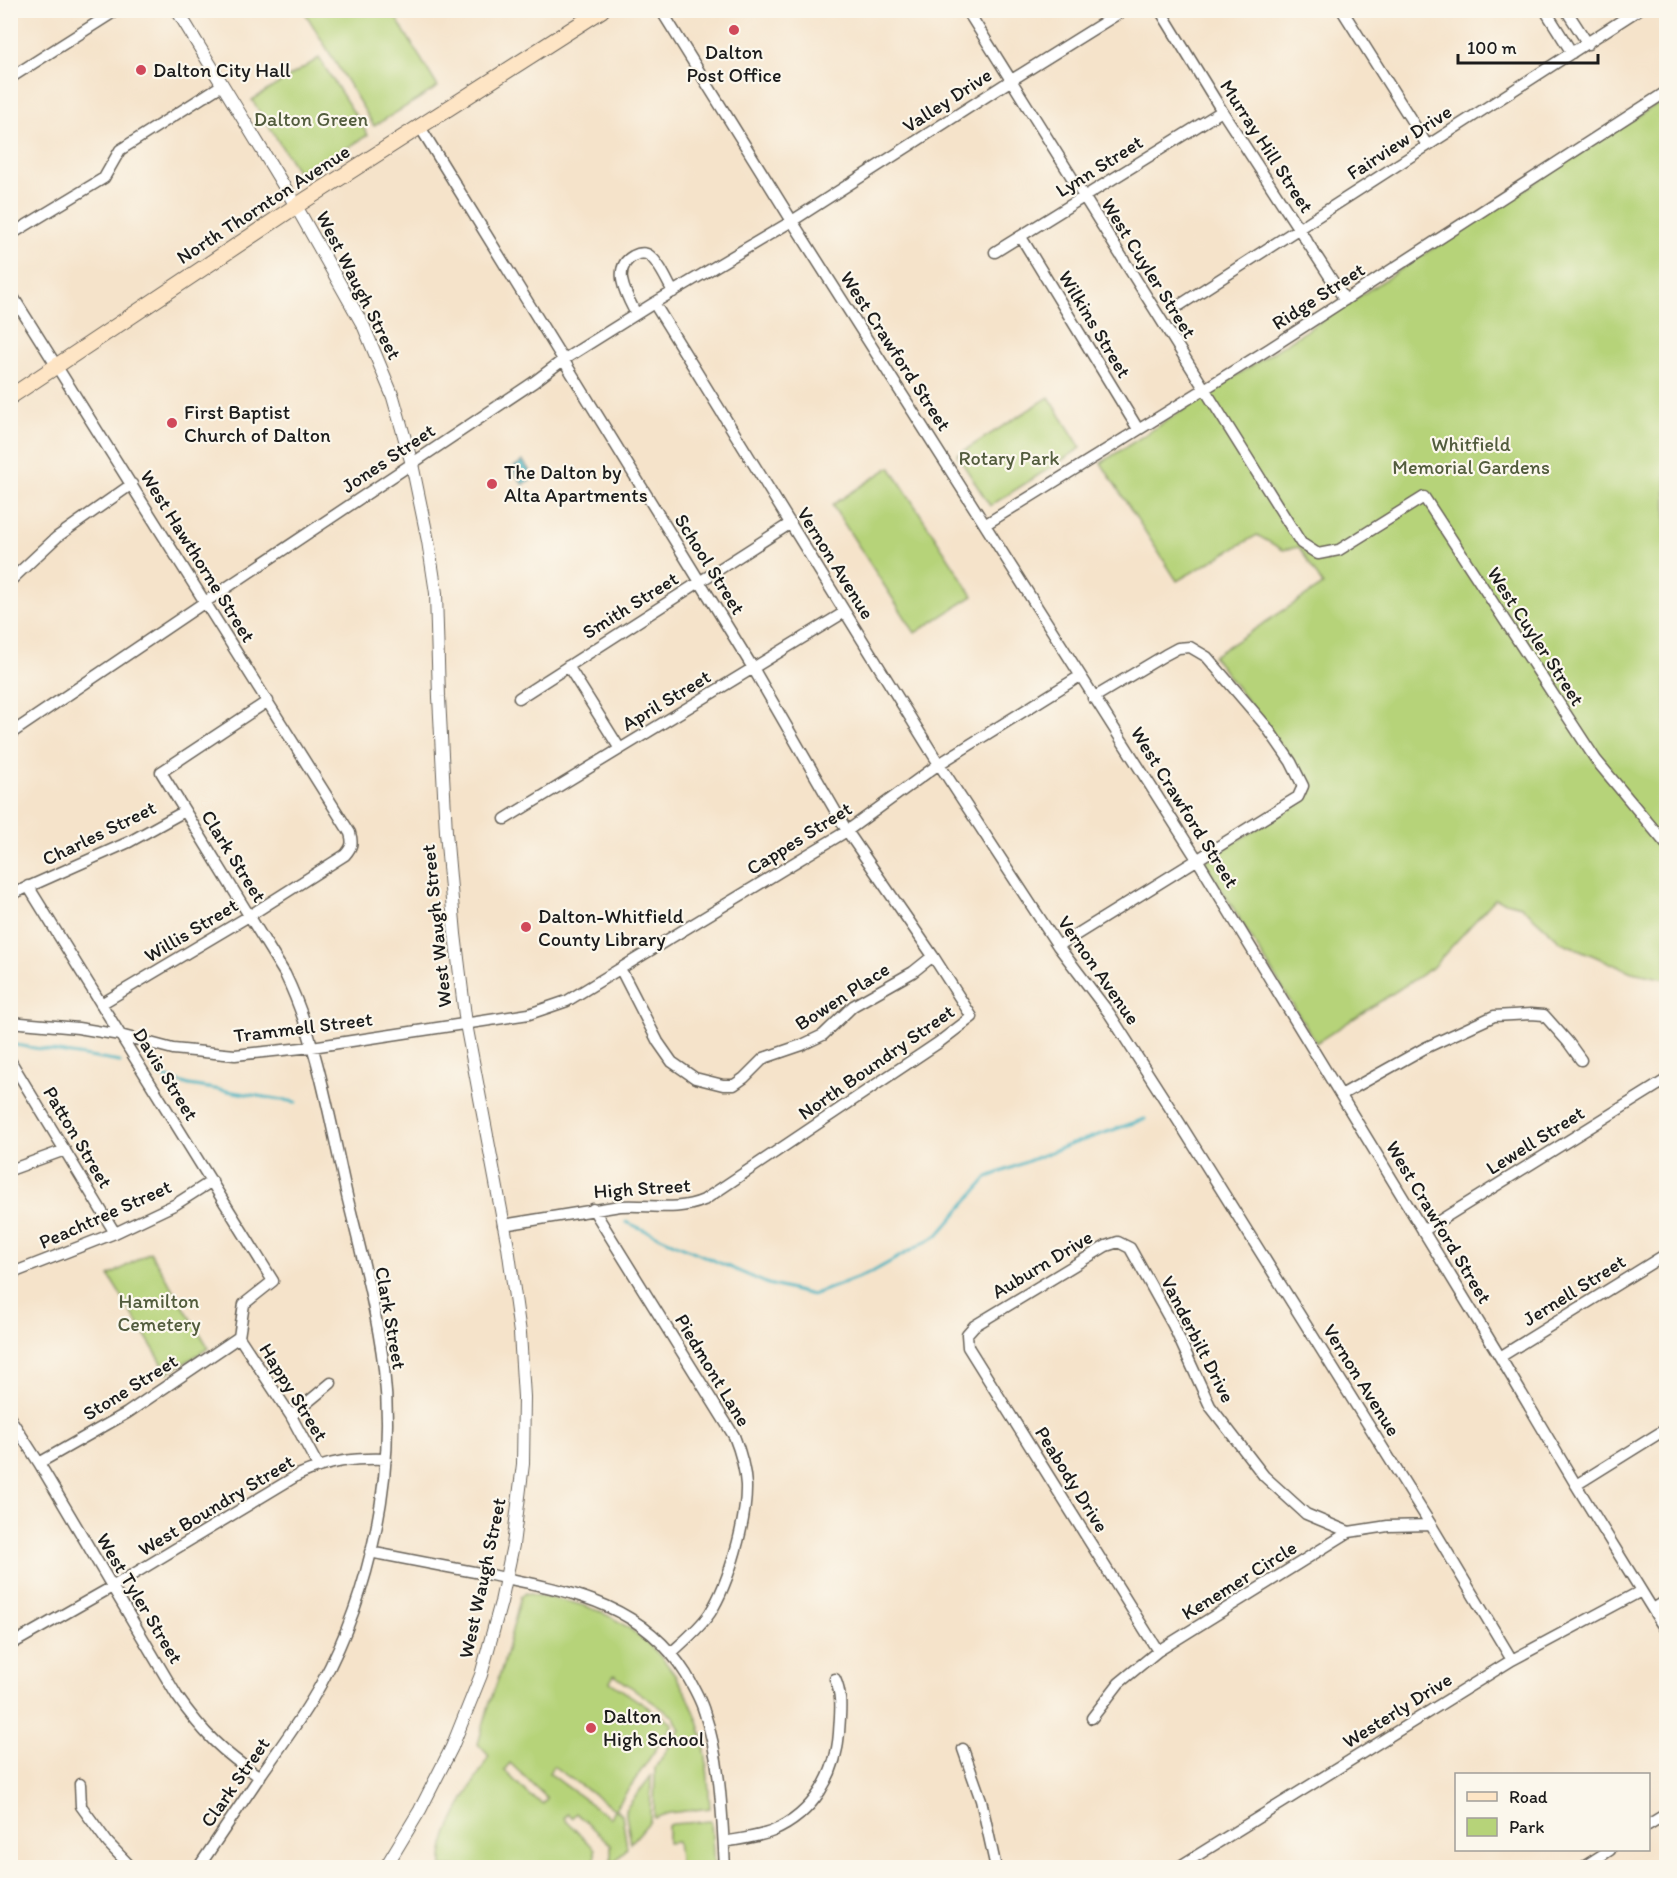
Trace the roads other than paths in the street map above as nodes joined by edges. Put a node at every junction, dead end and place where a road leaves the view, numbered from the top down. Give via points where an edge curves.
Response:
1 (117, 10) edge
2 (177, 10) edge
3 (602, 10) edge
4 (661, 10) edge
5 (967, 10) edge
6 (1124, 10) edge
7 (1160, 10) edge
8 (1342, 10) edge
9 (1545, 10) edge
10 (1566, 10) edge
11 (1638, 10) edge
12 (1588, 44) junction
13 (1572, 54) junction
14 (10, 78) edge
15 (1010, 81) junction
16 (222, 85) junction
17 (1666, 92) edge
18 (1222, 111) junction
19 (420, 127) junction
20 (1427, 145) junction
21 (1083, 197) junction
22 (296, 206) junction
23 (792, 221) junction
24 (1299, 230) junction
25 (10, 235) edge
26 (1021, 237) junction
27 (995, 252) dead end
28 (10, 292) edge
29 (673, 292) junction
30 (1345, 300) junction
31 (654, 303) junction
32 (1180, 305) dead end
33 (636, 314) junction
34 (563, 360) junction
35 (58, 366) junction
36 (1204, 389) junction
37 (10, 397) edge
38 (1138, 429) junction
39 (412, 464) junction
40 (132, 484) junction
41 (791, 524) junction
42 (986, 524) junction
43 (10, 581) edge
44 (700, 583) junction
45 (205, 602) junction
46 (845, 612) junction
47 (568, 666) junction
48 (753, 668) junction
49 (1080, 676) junction
50 (519, 698) dead end
51 (1093, 698) junction
52 (268, 701) junction
53 (10, 734) edge
54 (620, 749) junction
55 (939, 764) junction
56 (185, 811) junction
57 (505, 819) dead end
58 (847, 831) junction
59 (353, 842) joint
60 (1666, 844) edge
61 (1197, 859) junction
62 (28, 886) junction
63 (10, 895) edge
64 (249, 916) junction
65 (1058, 946) junction
66 (933, 956) junction
67 (621, 970) junction
68 (101, 1004) junction
69 (529, 1014) joint
70 (972, 1017) joint
71 (10, 1022) edge
72 (466, 1024) junction
73 (120, 1035) junction
74 (312, 1047) junction
75 (10, 1060) edge
76 (1581, 1060) dead end
77 (1666, 1080) edge
78 (1341, 1095) junction
79 (801, 1137) joint
80 (65, 1150) junction
81 (10, 1170) edge
82 (212, 1181) junction
83 (593, 1209) junction
84 (503, 1225) junction
85 (1423, 1230) junction
86 (115, 1233) junction
87 (1130, 1248) joint
88 (1666, 1254) edge
89 (10, 1274) edge
90 (974, 1326) joint
91 (239, 1337) junction
92 (1500, 1357) junction
93 (331, 1383) dead end
94 (291, 1416) junction
95 (10, 1418) edge
96 (1666, 1429) edge
97 (386, 1459) junction
98 (39, 1462) junction
99 (318, 1466) junction
100 (1576, 1485) junction
101 (1431, 1525) junction
102 (1349, 1532) junction
103 (370, 1552) junction
104 (506, 1578) junction
105 (112, 1587) junction
106 (1641, 1591) junction
107 (1666, 1601) edge
108 (1653, 1609) junction
109 (1666, 1631) edge
110 (10, 1646) edge
111 (1158, 1651) junction
112 (671, 1653) junction
113 (1512, 1660) junction
114 (835, 1678) dead end
115 (1092, 1718) dead end
116 (963, 1749) dead end
117 (260, 1778) junction
118 (80, 1784) dead end
119 (1666, 1814) edge
120 (1650, 1824) edge
121 (724, 1842) junction
122 (1608, 1851) edge
123 (132, 1868) edge
124 (198, 1868) edge
125 (385, 1868) edge
126 (725, 1868) edge
127 (996, 1868) edge
128 (1177, 1868) edge
129 (1582, 1868) edge

1 - 14 street
2 - 16 street, West Waugh Street
3 - 19 main road, North Thornton Avenue
4 - 23 street, West Crawford Street
5 - 15 street, West Cuyler Street
6 - 15 street, Valley Drive
7 - 18 street, Murray Hill Street
8 - 20 street
9 - 13 street
10 - 12 street
11 - 12 street, Fairview Drive
12 - 13 street, Fairview Drive
13 - 20 street, Fairview Drive
15 - 21 street, West Cuyler Street
15 - 23 street, Valley Drive
16 - 22 street, West Waugh Street
16 - 25 street via 120,150 104,178
17 - 30 street, Ridge Street
18 - 21 street, Lynn Street
18 - 24 street, Murray Hill Street
19 - 22 main road, North Thornton Avenue
19 - 34 street, School Street
20 - 24 street, Fairview Drive
21 - 26 street, Lynn Street
21 - 36 street, West Cuyler Street
22 - 35 main road, North Thornton Avenue
22 - 39 street, West Waugh Street via 364,327 393,397
23 - 29 street, Jones Street
23 - 42 street, West Crawford Street
24 - 30 street, Murray Hill Street
24 - 32 street, Fairview Drive
26 - 27 street, Lynn Street
26 - 38 street, Wilkins Street
28 - 35 street, West Hawthorne Street
29 - 31 street, Jones Street
29 - 33 street via 653,258 639,253 630,257 621,276 623,290
30 - 36 street, Ridge Street
31 - 33 street, Jones Street
31 - 41 street, Vernon Avenue
33 - 34 street, Jones Street
34 - 39 street, Jones Street
34 - 44 street, School Street
35 - 37 main road, North Thornton Avenue
35 - 40 street, West Hawthorne Street
36 - 38 street, Ridge Street
36 - 60 street, West Cuyler Street via 1301,543 1318,554 1339,550 1424,497 1596,760
38 - 42 street, Ridge Street
39 - 45 street, Jones Street
39 - 72 street, West Waugh Street via 436,593 446,832
40 - 43 street via 57,537
40 - 45 street, West Hawthorne Street
41 - 44 street, Smith Street
41 - 46 street, Vernon Avenue
42 - 49 street, West Crawford Street
44 - 47 street, Smith Street
44 - 48 street, School Street
45 - 52 street, West Hawthorne Street
45 - 53 street, Jones Street
46 - 48 street, April Street
46 - 55 street, Vernon Avenue
47 - 50 street, Smith Street
47 - 54 street
48 - 54 street, April Street
48 - 58 street, School Street
49 - 51 street, West Crawford Street
49 - 55 street, Cappes Street
51 - 61 street, West Crawford Street
51 - 61 street via 1178,648 1190,646 1207,657 1291,762 1303,786 1298,797
52 - 56 street, Clark Street via 161,772
52 - 59 street, West Hawthorne Street
54 - 57 street, April Street
55 - 58 street, Cappes Street
55 - 65 street, Vernon Avenue
56 - 62 street, Charles Street via 129,842
56 - 64 street, Clark Street
58 - 66 street, School Street
58 - 67 street, Cappes Street
59 - 64 street, Willis Street via 345,855
61 - 65 street
61 - 78 street, West Crawford Street
62 - 63 street, Charles Street
62 - 68 street, Davis Street
64 - 68 street, Willis Street
64 - 74 street, Clark Street via 289,983
65 - 101 street, Vernon Avenue via 1122,1032
66 - 67 street, Bowen Place via 853,1006 823,1035 764,1058 734,1085 695,1078 672,1062
66 - 70 street, School Street
67 - 69 street, Cappes Street via 567,1001
68 - 73 street, Davis Street
69 - 72 street, Trammell Street
70 - 79 street, North Boundry Street
71 - 73 street, Trammell Street
72 - 74 street, Trammell Street
72 - 84 street, West Waugh Street
73 - 74 street, Trammell Street via 172,1050 235,1055
73 - 82 street, Davis Street
74 - 97 street, Clark Street via 379,1336 384,1370
75 - 80 street, Patton Street
76 - 78 street via 1544,1015 1494,1016 1425,1048
77 - 85 street, Lewell Street
78 - 85 street, West Crawford Street
79 - 83 street, High Street via 694,1204 682,1208 635,1205
80 - 81 street
80 - 86 street, Patton Street
82 - 86 street, Peachtree Street via 176,1204
82 - 91 street, Davis Street via 273,1281 244,1304
83 - 84 street, High Street
83 - 112 street, Piedmont Lane via 734,1436 746,1485 739,1535 726,1580 708,1616
84 - 104 street, West Waugh Street via 520,1333 524,1397 523,1464
85 - 92 street, West Crawford Street
86 - 89 street, Peachtree Street
87 - 90 street, Auburn Drive via 1118,1242 1106,1246
87 - 102 street, Vanderbilt Drive via 1173,1325 1210,1406 1264,1476 1306,1514
88 - 92 street, Jernell Street
90 - 111 street, Peabody Drive via 967,1334 968,1347
91 - 94 street, Happy Street
91 - 98 street, Stone Street via 127,1413
92 - 100 street, West Crawford Street
93 - 94 street
94 - 99 street, Happy Street
95 - 98 street, West Tyler Street
96 - 100 street
97 - 99 street, West Boundry Street
97 - 103 street, Clark Street
98 - 105 street, West Tyler Street
99 - 105 street, West Boundry Street
100 - 106 street, West Crawford Street
101 - 102 street, Kenemer Circle
101 - 113 street, Vernon Avenue
102 - 111 street, Kenemer Circle
103 - 104 street
103 - 117 street, Clark Street via 363,1584 321,1683
104 - 112 street via 601,1603 639,1623
104 - 125 street, West Waugh Street via 481,1675 452,1746
105 - 110 street, West Boundry Street
105 - 117 street, West Tyler Street via 195,1722 235,1761
106 - 108 street, West Crawford Street
106 - 113 street, Westerly Drive
107 - 108 street
108 - 109 street, West Crawford Street
111 - 115 street, Kenemer Circle via 1119,1683
112 - 121 street via 704,1708 716,1758
113 - 128 street, Westerly Drive
114 - 121 street via 842,1699 838,1743 816,1798 803,1813 773,1831
116 - 127 street via 981,1800
117 - 124 street, Clark Street
118 - 123 street via 81,1806
119 - 120 street
121 - 126 street
122 - 129 street

